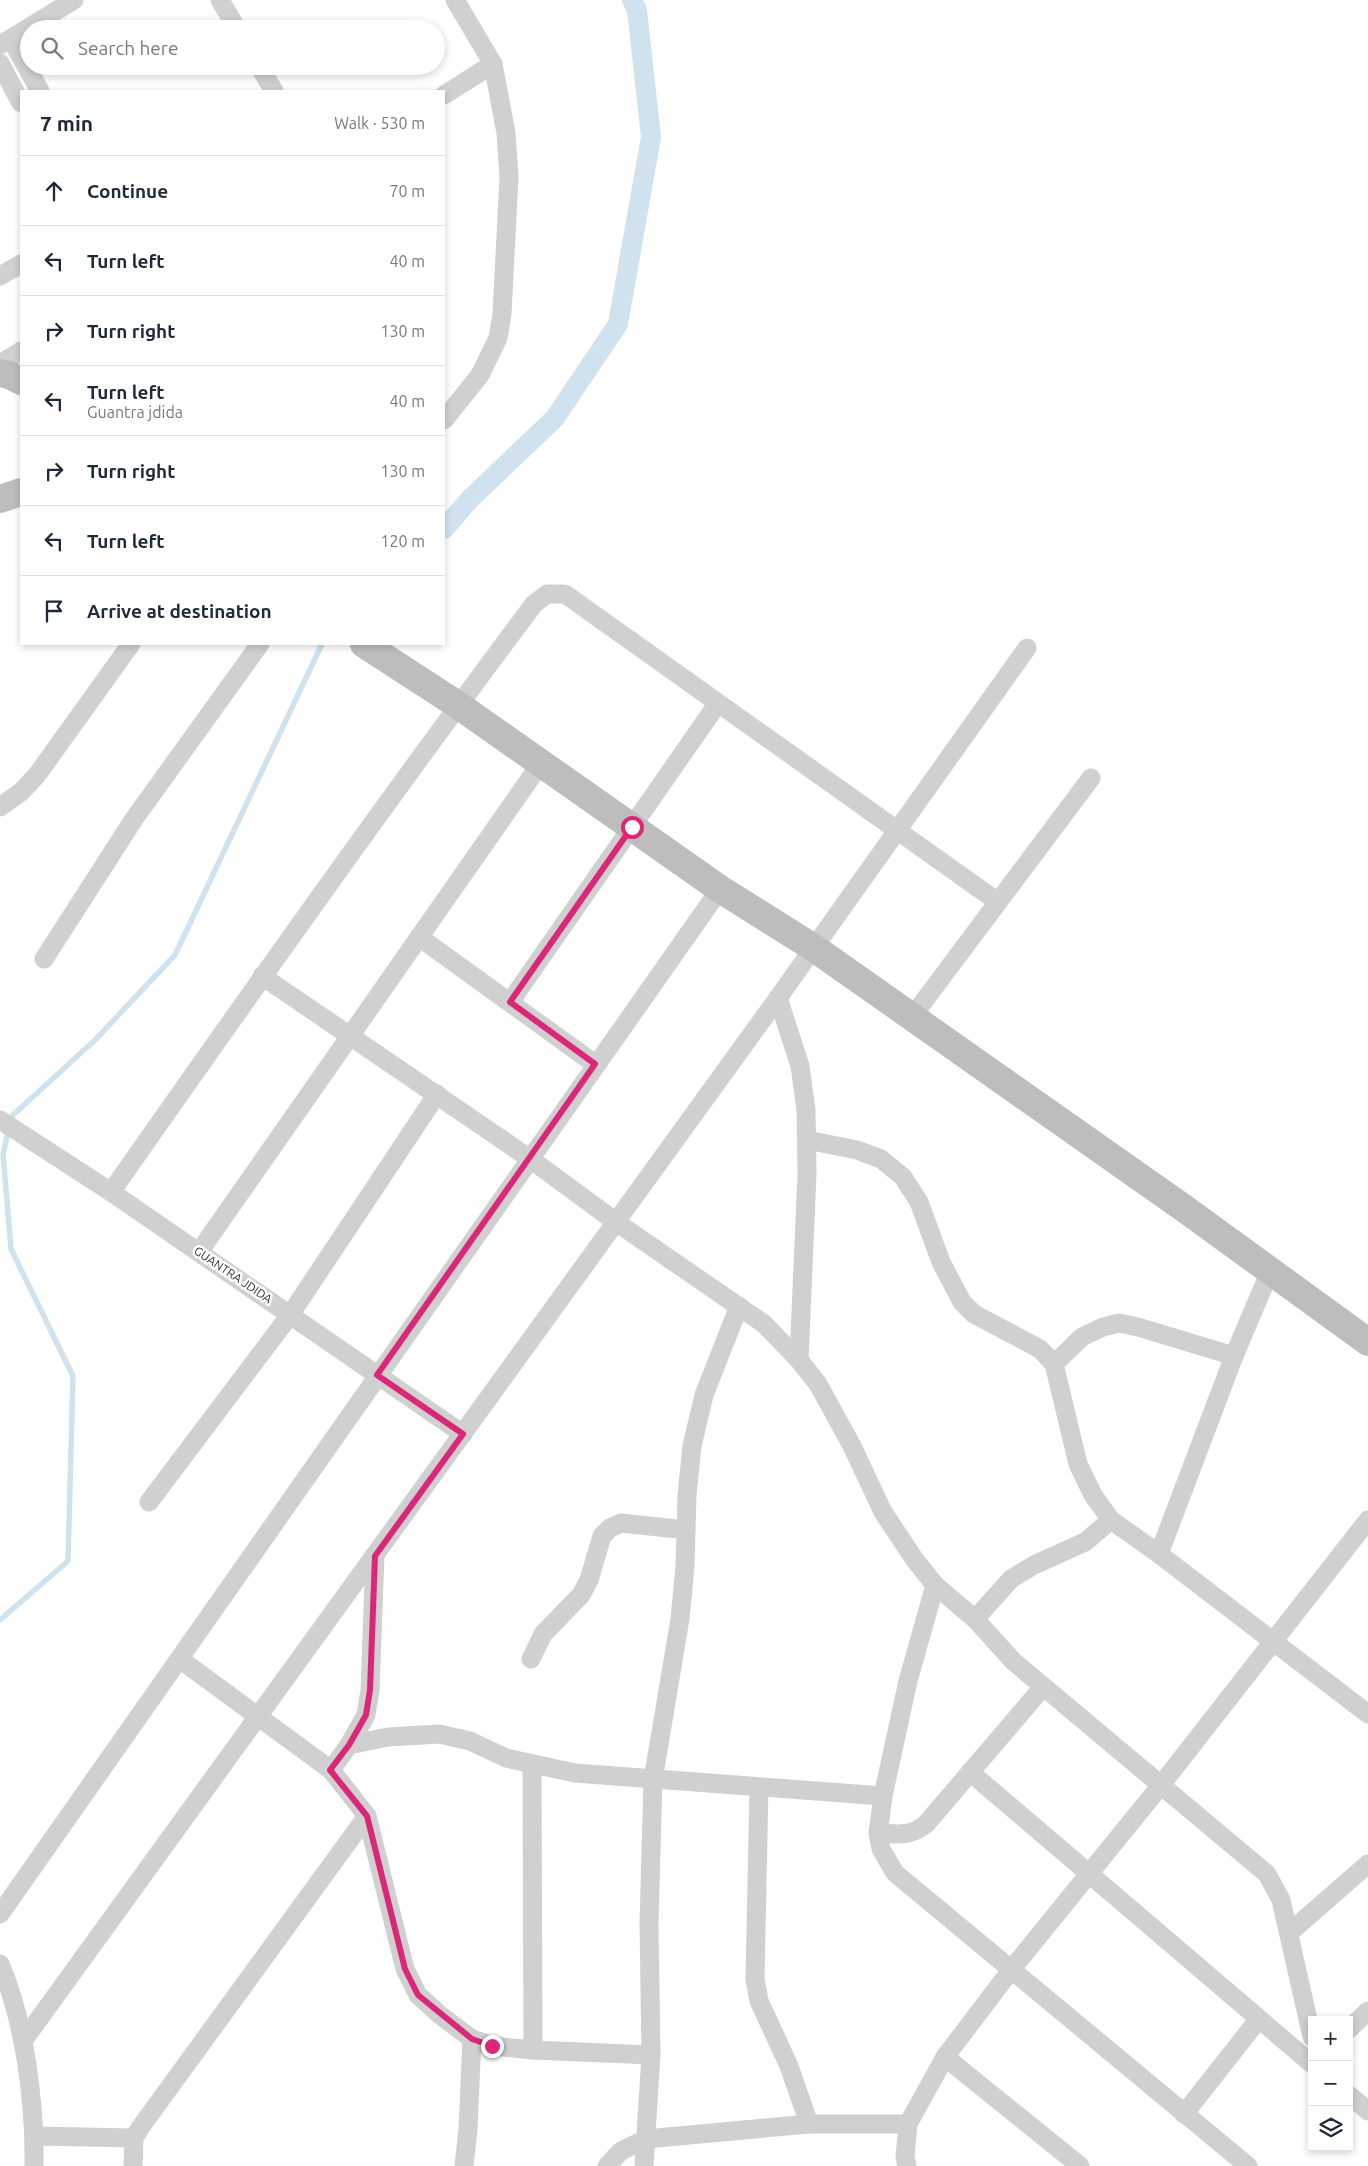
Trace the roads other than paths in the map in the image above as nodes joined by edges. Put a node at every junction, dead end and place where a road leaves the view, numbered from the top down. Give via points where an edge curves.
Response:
1 (74, 0) edge
2 (220, 0) edge
3 (456, 0) edge
4 (41, 20) edge
5 (232, 20) edge
6 (20, 33) edge
7 (5, 42) edge
8 (20, 61) edge
9 (0, 63) edge
10 (492, 64) junction
11 (27, 75) edge
12 (31, 75) edge
13 (264, 75) edge
14 (11, 85) junction
15 (39, 90) edge
16 (273, 90) edge
17 (445, 94) edge
18 (20, 101) edge
19 (20, 265) edge
20 (0, 276) edge
21 (20, 352) edge
22 (0, 364) edge
23 (0, 373) edge
24 (20, 380) edge
25 (445, 419) edge
26 (20, 492) edge
27 (0, 499) edge
28 (130, 645) edge
29 (259, 645) edge
30 (368, 646) edge
31 (1027, 648) dead end
32 (718, 703) junction
33 (458, 705) junction
34 (541, 763) junction
35 (1091, 778) dead end
36 (0, 807) edge
37 (632, 827) junction
38 (898, 830) junction
39 (720, 889) junction
40 (998, 902) junction
41 (419, 937) junction
42 (814, 948) junction
43 (44, 959) dead end
44 (262, 976) junction
45 (778, 998) junction
46 (510, 1002) junction
47 (912, 1017) junction
48 (350, 1037) junction
49 (595, 1064) junction
50 (436, 1094) junction
51 (0, 1120) edge
52 (806, 1140) junction
53 (529, 1158) junction
54 (112, 1192) junction
55 (616, 1222) junction
56 (199, 1252) junction
57 (1270, 1270) junction
58 (740, 1306) junction
59 (290, 1315) junction
60 (1368, 1342) edge
61 (1234, 1356) junction
62 (799, 1360) junction
63 (1054, 1364) junction
64 (377, 1375) junction
65 (463, 1434) junction
66 (148, 1502) dead end
67 (1111, 1520) junction
68 (1365, 1529) edge
69 (686, 1530) junction
70 (1159, 1554) junction
71 (375, 1556) junction
72 (935, 1585) junction
73 (975, 1619) junction
74 (1272, 1642) junction
75 (531, 1659) dead end
76 (181, 1660) junction
77 (1043, 1687) junction
78 (1368, 1714) edge
79 (257, 1717) junction
80 (349, 1745) junction
81 (532, 1765) junction
82 (330, 1770) junction
83 (970, 1772) junction
84 (654, 1780) junction
85 (1161, 1785) junction
86 (759, 1787) junction
87 (883, 1796) junction
88 (367, 1816) junction
89 (878, 1833) junction
90 (1368, 1864) edge
91 (1088, 1874) junction
92 (0, 1914) edge
93 (1289, 1933) junction
94 (0, 1964) edge
95 (1011, 1970) junction
96 (1368, 2011) edge
97 (1308, 2019) edge
98 (1258, 2020) junction
99 (1353, 2025) edge
100 (472, 2039) junction
101 (23, 2041) junction
102 (533, 2050) junction
103 (651, 2055) junction
104 (945, 2057) junction
105 (1308, 2061) edge
106 (1353, 2098) edge
107 (1368, 2111) edge
108 (1184, 2114) junction
109 (809, 2124) junction
110 (908, 2124) junction
111 (35, 2136) junction
112 (134, 2138) junction
113 (646, 2139) junction
114 (34, 2166) edge
115 (133, 2166) edge
116 (464, 2166) edge
117 (607, 2166) edge
118 (644, 2166) edge
119 (907, 2166) edge
120 (1080, 2166) edge
121 (1248, 2166) edge

1 - 4 street
2 - 5 street
3 - 10 street
6 - 7 street
7 - 8 street
9 - 14 street
10 - 17 street
10 - 25 street via 506,133 509,177 502,314 498,338 480,376
11 - 14 street
12 - 15 street
13 - 16 street
14 - 18 street
19 - 20 street
21 - 22 street
23 - 24 street
26 - 27 street
28 - 36 street via 42,769 21,792
29 - 43 street via 134,819
30 - 33 street
31 - 38 street
32 - 33 street via 565,594 547,594 534,604
32 - 37 street
32 - 38 street
33 - 34 street
33 - 44 street
34 - 37 street
34 - 41 street
35 - 40 street
37 - 39 street
37 - 46 street
38 - 40 street
38 - 42 street
39 - 42 street
39 - 49 street
40 - 47 street
41 - 46 street
41 - 48 street
42 - 45 street
42 - 47 street
44 - 48 street
44 - 54 street
45 - 52 street via 800,1066
45 - 55 street
46 - 49 street
47 - 57 street
48 - 50 street
48 - 56 street
49 - 53 street
50 - 53 street
50 - 59 street
51 - 54 street, GUANTRA JDIDA
52 - 62 street
52 - 63 street via 856,1150 881,1159 903,1177 919,1202 941,1262 962,1302 974,1314 1040,1350
53 - 55 street
53 - 64 street
54 - 56 street, GUANTRA JDIDA
55 - 58 street
55 - 65 street
56 - 59 street, GUANTRA JDIDA
57 - 60 street
57 - 61 street
58 - 62 street via 764,1324
58 - 69 street via 704,1395 692,1446
59 - 64 street, GUANTRA JDIDA
59 - 66 street
61 - 63 street via 1119,1323 1103,1326 1082,1337
61 - 70 street
62 - 72 street via 818,1384 883,1512
63 - 67 street via 1078,1464
64 - 65 street, GUANTRA JDIDA
64 - 76 street
65 - 71 street
67 - 70 street
67 - 73 street via 1085,1542 1011,1579
68 - 74 street
69 - 75 street via 631,1523 610,1528 602,1536 589,1580 581,1595 543,1634
69 - 84 street via 680,1619
70 - 74 street
71 - 79 street
71 - 80 street via 369,1698 366,1715
72 - 73 street
72 - 87 street via 910,1674
73 - 77 street via 1013,1661
74 - 78 street
74 - 85 street
76 - 79 street
76 - 92 street
77 - 83 street
77 - 85 street
79 - 82 street
79 - 101 street
80 - 81 street via 388,1737 439,1734 470,1741 506,1758
80 - 82 street
81 - 84 street via 575,1773
81 - 102 street
82 - 88 street
83 - 89 street via 916,1832
83 - 91 street
84 - 86 street
84 - 103 street via 649,1923
85 - 91 street
85 - 93 street via 1267,1874 1281,1900
86 - 87 street
86 - 109 street via 755,1979 759,2001 790,2066
87 - 89 street
88 - 100 street via 405,1969 418,1995
88 - 112 street
89 - 95 street via 881,1849 895,1873
90 - 93 street
91 - 95 street
91 - 98 street
93 - 97 street
94 - 101 street
95 - 104 street
95 - 108 street
96 - 99 street
98 - 105 street
98 - 108 street
100 - 102 street via 492,2046
100 - 116 street
101 - 111 street
102 - 103 street
103 - 113 street
104 - 110 street
104 - 120 street
106 - 107 street
108 - 121 street
109 - 110 street
109 - 113 street
110 - 119 street
111 - 112 street
111 - 114 street
112 - 115 street
113 - 117 street via 621,2151
113 - 118 street

